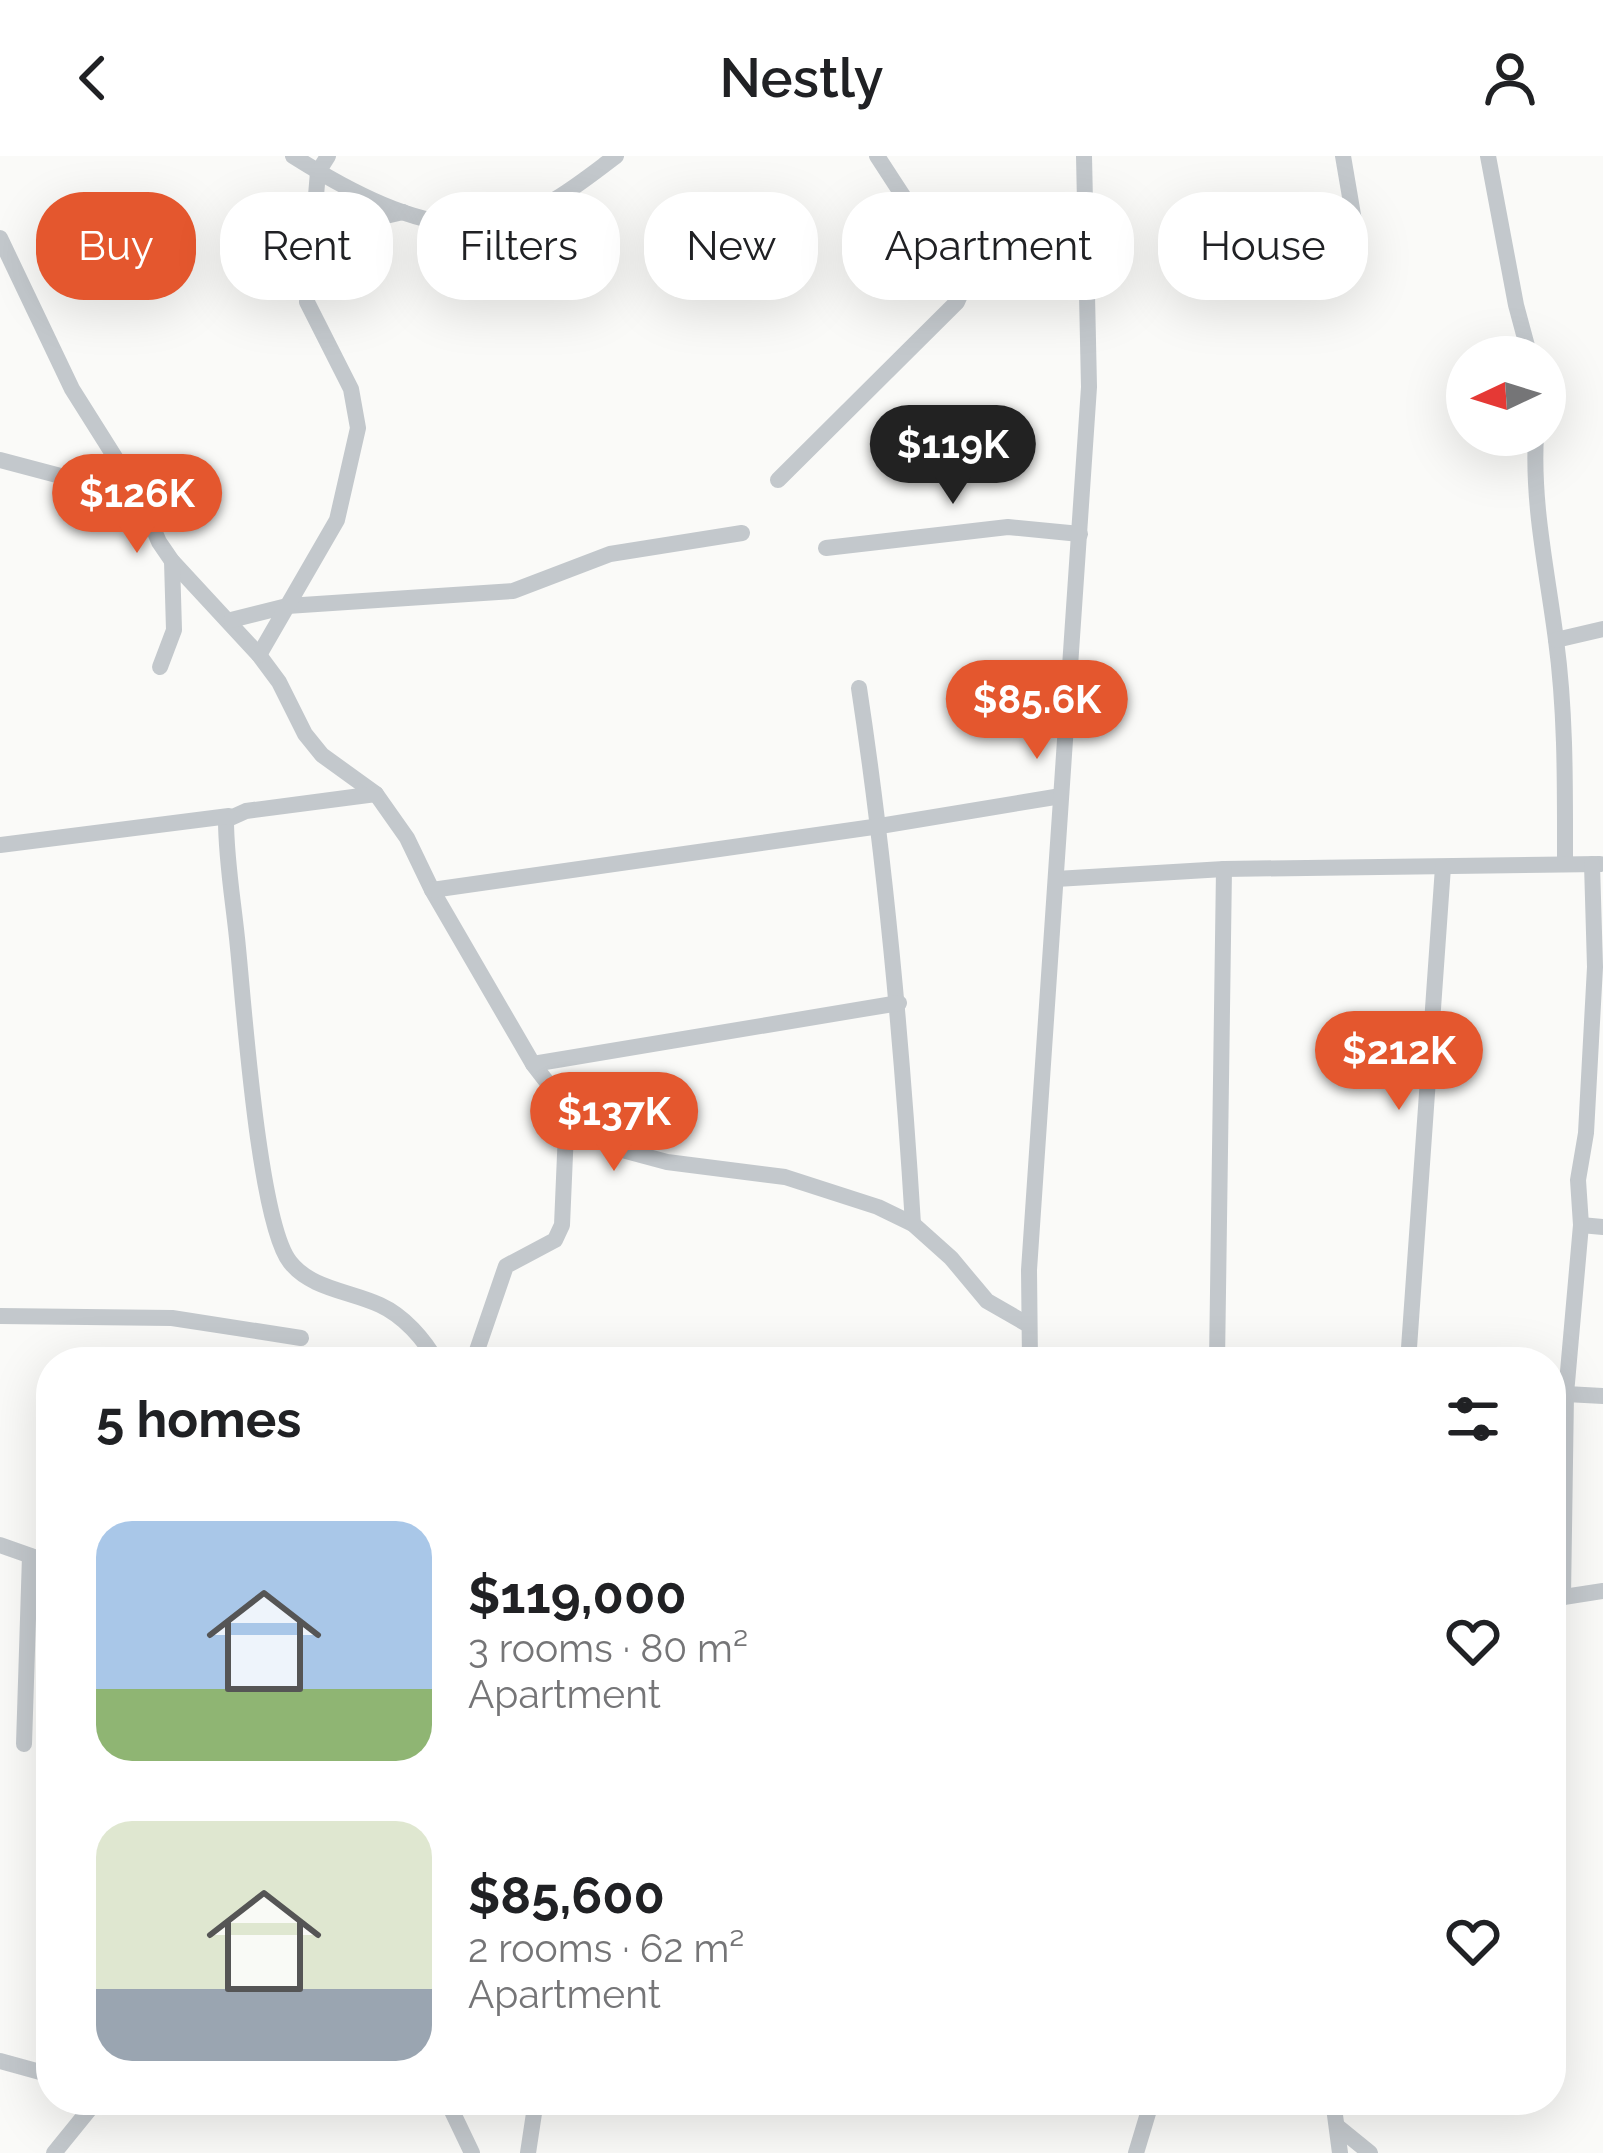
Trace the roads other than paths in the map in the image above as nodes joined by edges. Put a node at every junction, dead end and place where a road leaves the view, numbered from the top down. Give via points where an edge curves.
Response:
1 (293, 156) edge
2 (616, 156) edge
3 (877, 156) edge
4 (1084, 156) edge
5 (1343, 156) edge
6 (1488, 156) edge
7 (323, 164) edge
8 (1349, 192) edge
9 (405, 211) junction
10 (393, 214) edge
11 (0, 238) edge
12 (307, 300) edge
13 (1526, 336) edge
14 (1536, 456) edge
15 (0, 460) edge
16 (778, 481) dead end
17 (140, 497) junction
18 (742, 532) dead end
19 (1080, 534) junction
20 (826, 548) dead end
21 (172, 561) junction
22 (287, 606) junction
23 (231, 620) junction
24 (1603, 629) edge
25 (1556, 640) junction
26 (260, 655) junction
27 (160, 667) dead end
28 (860, 688) dead end
29 (376, 794) junction
30 (1061, 796) junction
31 (229, 816) junction
32 (880, 826) junction
33 (0, 844) edge
34 (1565, 864) junction
35 (1598, 864) edge
36 (1443, 867) junction
37 (1224, 869) junction
38 (1056, 879) junction
39 (432, 890) junction
40 (899, 1003) junction
41 (533, 1064) junction
42 (567, 1108) junction
43 (1594, 1133) edge
44 (914, 1224) junction
45 (1581, 1225) junction
46 (1603, 1227) edge
47 (0, 1316) edge
48 (1028, 1324) junction
49 (301, 1338) dead end
50 (426, 1347) edge
51 (477, 1347) edge
52 (1029, 1347) edge
53 (1217, 1347) edge
54 (1409, 1347) edge
55 (1566, 1394) joint
56 (1603, 1396) edge
57 (0, 1545) edge
58 (30, 1556) junction
59 (36, 1558) edge
60 (1603, 1591) edge
61 (1566, 1597) edge
62 (24, 1744) dead end
63 (0, 2061) edge
64 (36, 2071) edge
65 (85, 2115) edge
66 (454, 2115) edge
67 (534, 2115) edge
68 (1147, 2115) edge
69 (1336, 2115) edge
70 (1338, 2127) junction
71 (54, 2153) edge
72 (472, 2153) edge
73 (528, 2153) edge
74 (1136, 2153) edge
75 (1340, 2153) edge
76 (1370, 2153) edge

1 - 7 street
2 - 9 street via 568,192 503,221 446,223
3 - 16 street via 961,293
4 - 19 street via 1090,388
5 - 8 street
6 - 13 street
7 - 9 street
9 - 10 street
11 - 17 street via 72,389
12 - 22 street via 351,389 358,428 338,520
14 - 25 street via 1535,510
15 - 17 street
17 - 21 street
18 - 22 street via 610,554 514,591
19 - 20 street via 1008,526
19 - 30 street
21 - 23 street
21 - 27 street via 174,630
22 - 23 street
22 - 26 street
23 - 26 street
24 - 25 street
25 - 34 street
26 - 29 street via 322,755
28 - 32 street
29 - 31 street
29 - 39 street
30 - 32 street
30 - 38 street
31 - 33 street
31 - 50 street via 249,1056 284,1253 320,1283 383,1306
32 - 39 street
32 - 40 street
34 - 35 street
34 - 36 street
35 - 43 street
36 - 37 street
36 - 54 street
37 - 38 street
37 - 53 street
38 - 48 street
39 - 41 street
40 - 41 street
40 - 44 street
41 - 42 street
42 - 44 street via 626,1150 785,1177
42 - 51 street via 562,1226 555,1240 506,1266
43 - 45 street via 1578,1180
44 - 48 street via 987,1301
45 - 46 street
45 - 55 street
47 - 49 street via 172,1318
48 - 52 street
55 - 56 street
57 - 58 street
58 - 59 street
58 - 62 street
60 - 61 street
63 - 64 street
65 - 71 street
66 - 72 street
67 - 73 street
68 - 74 street
69 - 70 street
70 - 75 street
70 - 76 street

